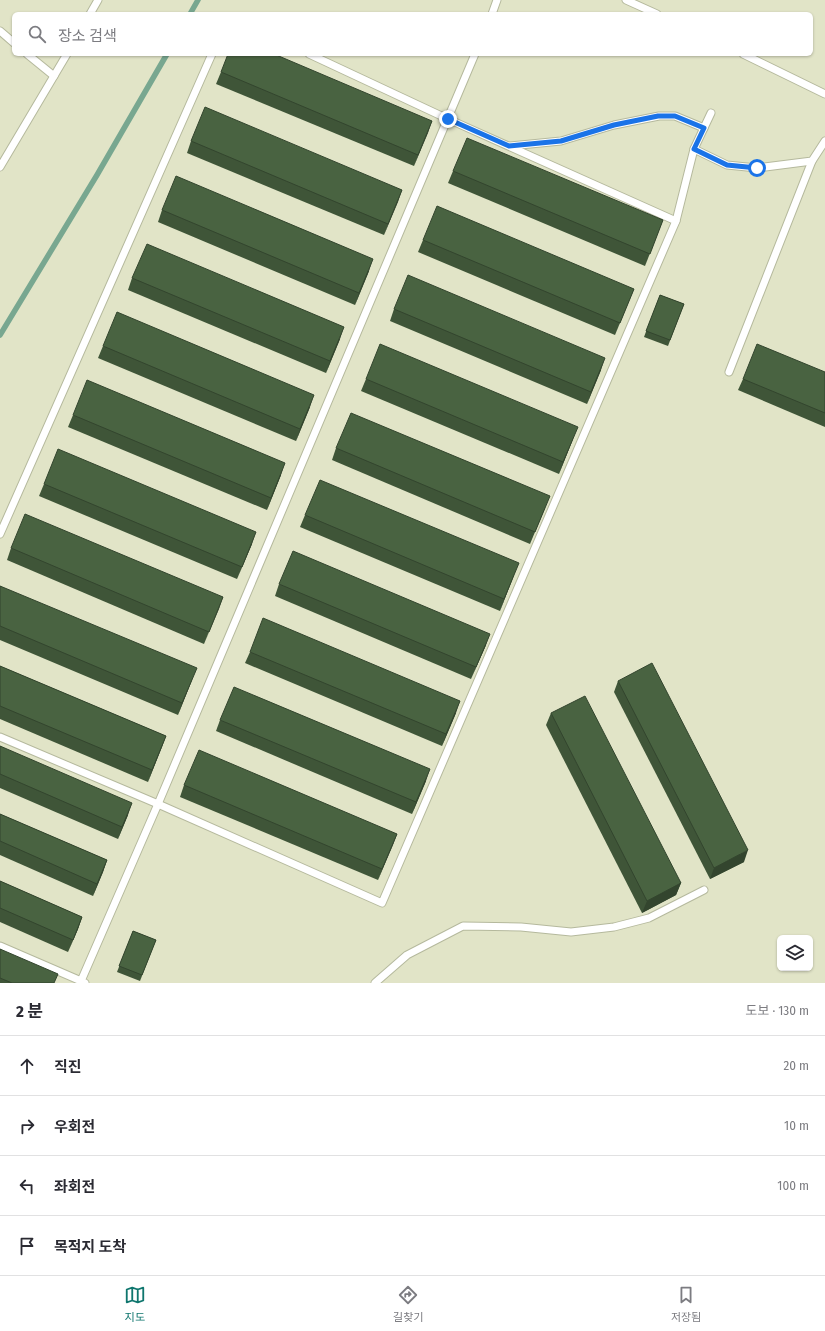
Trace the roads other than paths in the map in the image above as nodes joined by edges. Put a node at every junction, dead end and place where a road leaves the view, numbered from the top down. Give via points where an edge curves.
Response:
1 (98, 0) edge
2 (497, 0) edge
3 (626, 0) edge
4 (91, 12) edge
5 (493, 12) edge
6 (653, 12) edge
7 (0, 32) edge
8 (12, 41) edge
9 (29, 56) edge
10 (66, 56) edge
11 (211, 56) edge
12 (313, 56) edge
13 (474, 56) edge
14 (746, 56) edge
15 (54, 76) junction
16 (825, 94) edge
17 (711, 113) dead end
18 (448, 119) junction
19 (704, 128) junction
20 (825, 141) edge
21 (509, 146) junction
22 (694, 149) junction
23 (812, 161) junction
24 (0, 167) edge
25 (676, 221) junction
26 (729, 372) dead end
27 (0, 534) edge
28 (0, 737) edge
29 (158, 804) junction
30 (704, 890) dead end
31 (0, 946) edge
32 (83, 982) edge
33 (376, 983) edge

1 - 4 lane
2 - 5 lane
3 - 6 lane
7 - 8 lane
9 - 15 lane
10 - 15 lane
11 - 27 lane
12 - 18 lane
13 - 18 lane
14 - 16 lane
15 - 24 lane
17 - 19 lane
18 - 21 lane
18 - 29 lane
19 - 21 lane via 675,116 658,116 614,125 561,141
19 - 22 lane
20 - 23 lane
21 - 25 lane
22 - 23 lane via 727,165 757,168
22 - 25 lane
23 - 26 lane
25 - 29 lane via 382,903
28 - 29 lane
29 - 32 lane
30 - 33 lane via 649,918 614,927 571,932 521,927 463,926 407,955
31 - 32 lane

